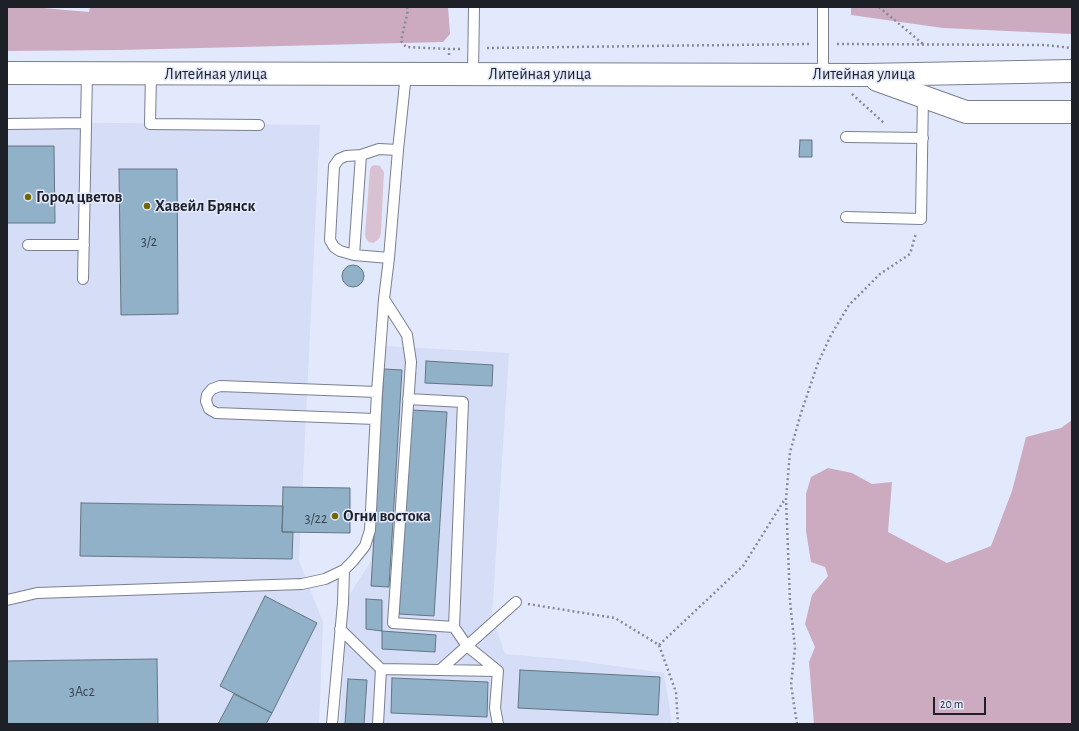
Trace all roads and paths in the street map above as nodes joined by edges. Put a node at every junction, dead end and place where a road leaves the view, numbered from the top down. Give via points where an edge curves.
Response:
1 (407, 7) edge
2 (474, 7) edge
3 (823, 7) edge
4 (879, 7) edge
5 (824, 44) junction
6 (924, 44) junction
7 (1072, 48) edge
8 (449, 49) junction
9 (473, 49) junction
10 (449, 59) dead end
11 (1072, 72) edge
12 (7, 73) edge
13 (87, 74) junction
14 (151, 74) junction
15 (406, 74) junction
16 (473, 74) junction
17 (823, 74) junction
18 (864, 75) junction
19 (923, 96) junction
20 (1072, 112) edge
21 (86, 123) junction
22 (7, 124) edge
23 (259, 125) dead end
24 (846, 137) dead end
25 (923, 138) junction
26 (398, 150) junction
27 (361, 156) junction
28 (846, 217) dead end
29 (921, 219) junction
30 (28, 245) dead end
31 (84, 245) junction
32 (354, 255) junction
33 (389, 258) junction
34 (83, 279) dead end
35 (384, 299) junction
36 (377, 392) junction
37 (408, 399) junction
38 (375, 418) junction
39 (786, 499) junction
40 (344, 570) junction
41 (7, 600) edge
42 (516, 602) joint
43 (454, 627) junction
44 (340, 630) junction
45 (659, 645) junction
46 (467, 646) junction
47 (381, 669) junction
48 (440, 670) junction
49 (498, 671) junction
50 (332, 724) edge
51 (378, 724) edge
52 (498, 724) edge
53 (678, 724) edge
54 (797, 724) edge

1 - 8 path via 401,41 406,47
2 - 9 lane
3 - 5 lane
4 - 6 path
5 - 6 path
5 - 9 path
5 - 17 lane
6 - 7 path via 1046,45
8 - 9 path
8 - 10 path
9 - 16 lane
11 - 18 main road, Литейная улица
12 - 13 main road, Литейная улица
13 - 14 main road, Литейная улица
13 - 21 lane
14 - 15 main road, Литейная улица
14 - 23 lane via 150,124
15 - 16 main road, Литейная улица
15 - 26 lane
16 - 17 main road, Литейная улица
17 - 18 main road, Литейная улица
18 - 19 main road
19 - 20 main road via 966,112
19 - 25 lane
21 - 22 lane
21 - 31 lane
24 - 25 lane
25 - 29 lane
26 - 27 lane via 379,148
26 - 33 lane
27 - 32 lane
27 - 32 lane via 346,156 338,159 334,166 330,240 340,251
28 - 29 lane
29 - 39 path via 910,254 880,274 849,305 831,335 818,363 790,452
30 - 31 lane
31 - 34 lane
32 - 33 lane
33 - 35 lane
35 - 36 lane
35 - 37 lane via 407,336 411,362
36 - 38 lane
36 - 38 lane via 220,386 207,394 206,401 209,409 216,413
37 - 43 lane via 463,402
37 - 43 lane via 393,623
38 - 40 lane via 370,530 365,546
39 - 45 path via 743,566
39 - 54 path via 794,648 791,685
40 - 41 lane via 324,579 302,584 37,594
40 - 44 lane
42 - 45 path via 615,618
42 - 46 lane
43 - 46 lane
44 - 47 lane
44 - 50 lane
45 - 53 path via 676,692
46 - 48 lane
46 - 49 lane
47 - 48 lane
47 - 51 lane
48 - 49 lane
49 - 52 lane via 495,708

